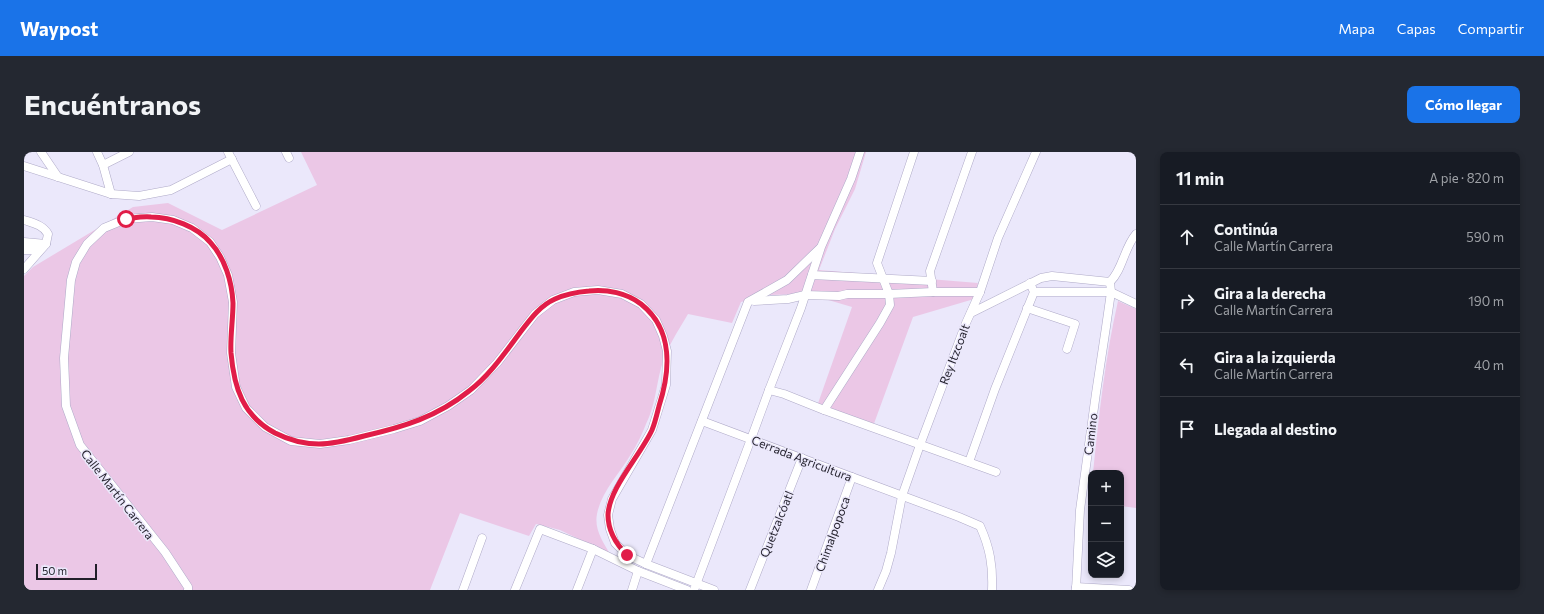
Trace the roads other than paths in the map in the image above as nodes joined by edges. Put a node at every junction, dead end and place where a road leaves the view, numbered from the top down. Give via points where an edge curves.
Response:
1 (41, 152) edge
2 (96, 152) edge
3 (129, 152) edge
4 (860, 152) edge
5 (914, 152) edge
6 (972, 152) edge
7 (1036, 152) edge
8 (230, 156) edge
9 (103, 165) junction
10 (24, 166) edge
11 (58, 177) junction
12 (111, 194) junction
13 (256, 206) dead end
14 (24, 220) edge
15 (1136, 234) edge
16 (24, 242) edge
17 (46, 244) junction
18 (821, 248) junction
19 (24, 250) edge
20 (39, 250) junction
21 (24, 269) edge
22 (812, 274) junction
23 (882, 278) junction
24 (932, 281) junction
25 (1110, 282) junction
26 (1030, 283) junction
27 (933, 292) junction
28 (980, 292) junction
29 (1034, 292) junction
30 (1111, 292) junction
31 (889, 294) junction
32 (805, 295) junction
33 (748, 302) junction
34 (1136, 304) edge
35 (1027, 308) junction
36 (971, 313) junction
37 (1066, 349) dead end
38 (768, 390) junction
39 (824, 410) junction
40 (702, 421) junction
41 (752, 439) junction
42 (920, 445) junction
43 (802, 458) junction
44 (969, 462) junction
45 (996, 472) dead end
46 (852, 477) junction
47 (902, 496) junction
48 (482, 538) dead end
49 (592, 550) junction
50 (646, 564) junction
51 (638, 571) junction
52 (695, 587) edge
53 (1076, 589) edge
54 (188, 590) edge
55 (463, 590) edge
56 (515, 590) edge
57 (577, 590) edge
58 (632, 590) edge
59 (687, 590) edge
60 (714, 590) edge
61 (750, 590) edge
62 (811, 590) edge
63 (878, 590) edge
64 (992, 590) edge
65 (1129, 590) edge

1 - 11 street
2 - 9 street
3 - 9 street
4 - 18 street
5 - 23 street via 877,263
6 - 24 street via 930,271
7 - 28 street via 998,238
8 - 12 street via 171,190 139,196
8 - 13 street
9 - 12 street
10 - 11 street
11 - 12 street
14 - 17 street via 46,229
15 - 25 street via 1129,242 1116,276
16 - 17 street
17 - 20 street
18 - 22 street
18 - 33 street via 787,280
19 - 20 street
20 - 21 street
22 - 23 street
22 - 32 street
23 - 24 street
23 - 31 street
24 - 27 street
25 - 26 street, Rey Itzcoalt via 1052,276
25 - 30 street, Camino
26 - 29 street
26 - 36 street, Rey Itzcoalt
27 - 28 street
27 - 31 street
28 - 36 street
29 - 30 street
29 - 35 street
30 - 34 street
30 - 53 street, Camino via 1080,510
31 - 32 street
31 - 39 street via 890,305 880,323
32 - 33 street
32 - 38 street
33 - 40 street
35 - 37 street via 1075,324
35 - 44 street
36 - 42 street, Rey Itzcoalt
38 - 39 street
38 - 41 street
39 - 42 street
40 - 41 street, Cerrada Agricultura
40 - 50 street
41 - 43 street, Cerrada Agricultura
41 - 52 street
42 - 44 street
42 - 47 street, Rey Itzcoalt
43 - 46 street, Cerrada Agricultura
43 - 61 street, Quetzalcóatl
44 - 45 street
46 - 47 street, Cerrada Agricultura
46 - 62 street, Chimalpopoca
47 - 63 street, Rey Itzcoalt via 891,553
47 - 64 street, Cerrada Agricultura via 980,526 988,543 993,570
48 - 55 street
49 - 51 street
49 - 56 street via 540,529
49 - 57 street
50 - 52 street, Calle Martín Carrera
50 - 54 street, Calle Martín Carrera via 627,555 615,542 608,515 612,499 652,430 666,384 667,351 663,336 656,320 641,304 622,294 598,290 574,292 553,300 535,314 497,363 471,390 448,406 420,421 349,440 320,444 291,441 265,427 246,408 236,387 231,353 233,302 228,275 210,242 192,228 173,220 152,217 126,219 104,228 86,244 76,262 71,280 64,358 66,406 80,445 165,552
51 - 58 street
51 - 59 street
52 - 60 street, Calle Martín Carrera
53 - 65 street

